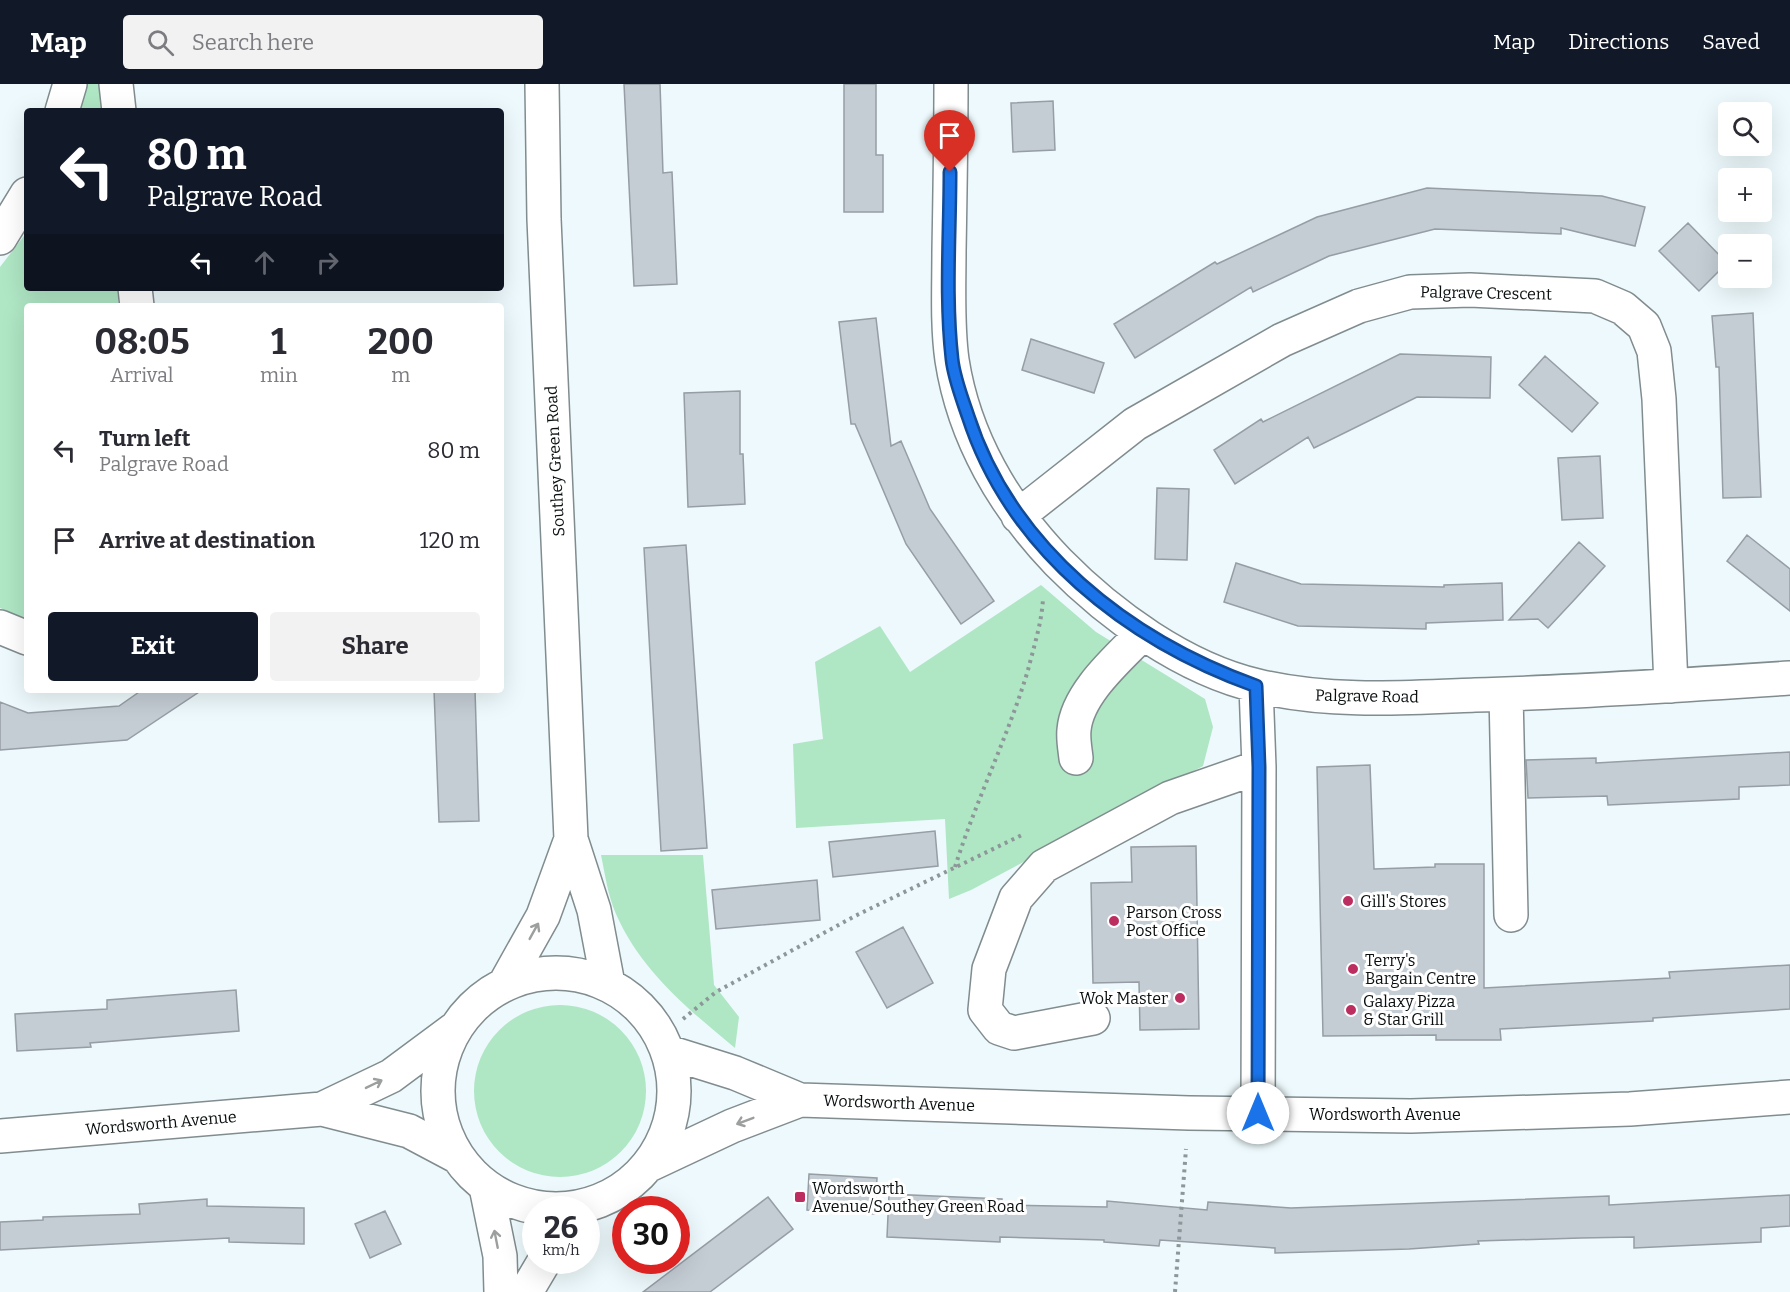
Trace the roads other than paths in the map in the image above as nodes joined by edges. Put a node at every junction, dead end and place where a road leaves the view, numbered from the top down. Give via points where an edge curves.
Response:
1 (70, 84) edge
2 (116, 84) edge
3 (542, 84) edge
4 (951, 84) edge
5 (63, 108) edge
6 (119, 108) edge
7 (24, 199) edge
8 (0, 238) edge
9 (1018, 516) junction
10 (0, 627) edge
11 (1143, 633) junction
12 (24, 637) edge
13 (1790, 678) edge
14 (1256, 686) junction
15 (1671, 686) junction
16 (1506, 694) junction
17 (1076, 758) dead end
18 (1259, 767) junction
19 (571, 839) junction
20 (1511, 915) dead end
21 (506, 982) junction
22 (608, 984) junction
23 (1093, 1018) dead end
24 (454, 1029) junction
25 (665, 1044) junction
26 (1790, 1097) edge
27 (800, 1100) junction
28 (322, 1109) junction
29 (1258, 1113) junction
30 (0, 1136) edge
31 (458, 1157) junction
32 (649, 1165) junction
33 (486, 1187) junction
34 (600, 1201) edge
35 (522, 1204) edge
36 (537, 1274) edge
37 (501, 1292) edge
38 (526, 1292) edge

1 - 5 street
2 - 6 street
3 - 19 street, Southey Green Road via 544,219
4 - 9 street, Palgrave Road via 952,361 978,448
7 - 8 street
9 - 11 street, Palgrave Road via 1045,548 1107,607
9 - 15 street, Palgrave Crescent via 1136,424 1282,340 1359,306 1410,292 1470,290 1594,296 1623,308 1644,326 1654,351
10 - 12 street
11 - 14 street, Palgrave Road via 1188,658
11 - 17 street via 1084,699 1073,729
13 - 15 street, Palgrave Road
14 - 16 street, Palgrave Road via 1318,696
14 - 18 street
15 - 16 street, Palgrave Road
16 - 20 street
18 - 23 street via 1170,798 1044,866 1016,898 989,969 985,1010 999,1028 1014,1033
18 - 29 street
21 -> 19 street, Southey Green Road via 543,915
19 - 22 street, Southey Green Road via 594,910
21 - 22 street via 540,972 575,973
21 - 24 street via 476,1002
22 - 25 street via 639,1005
28 -> 24 street, Wordsworth Avenue via 391,1076
24 - 31 street via 441,1060 437,1094 443,1127
25 - 27 street, Wordsworth Avenue
25 - 32 street via 675,1091 668,1130
26 - 29 street, Wordsworth Avenue via 1619,1110 1411,1116
27 - 29 street, Wordsworth Avenue
27 -> 32 street, Wordsworth Avenue via 732,1126
28 - 30 street, Wordsworth Avenue
28 - 31 street, Wordsworth Avenue via 409,1131
31 - 33 street
32 - 34 street via 628,1185
33 - 35 street
37 -> 33 street via 500,1256
36 - 38 street

